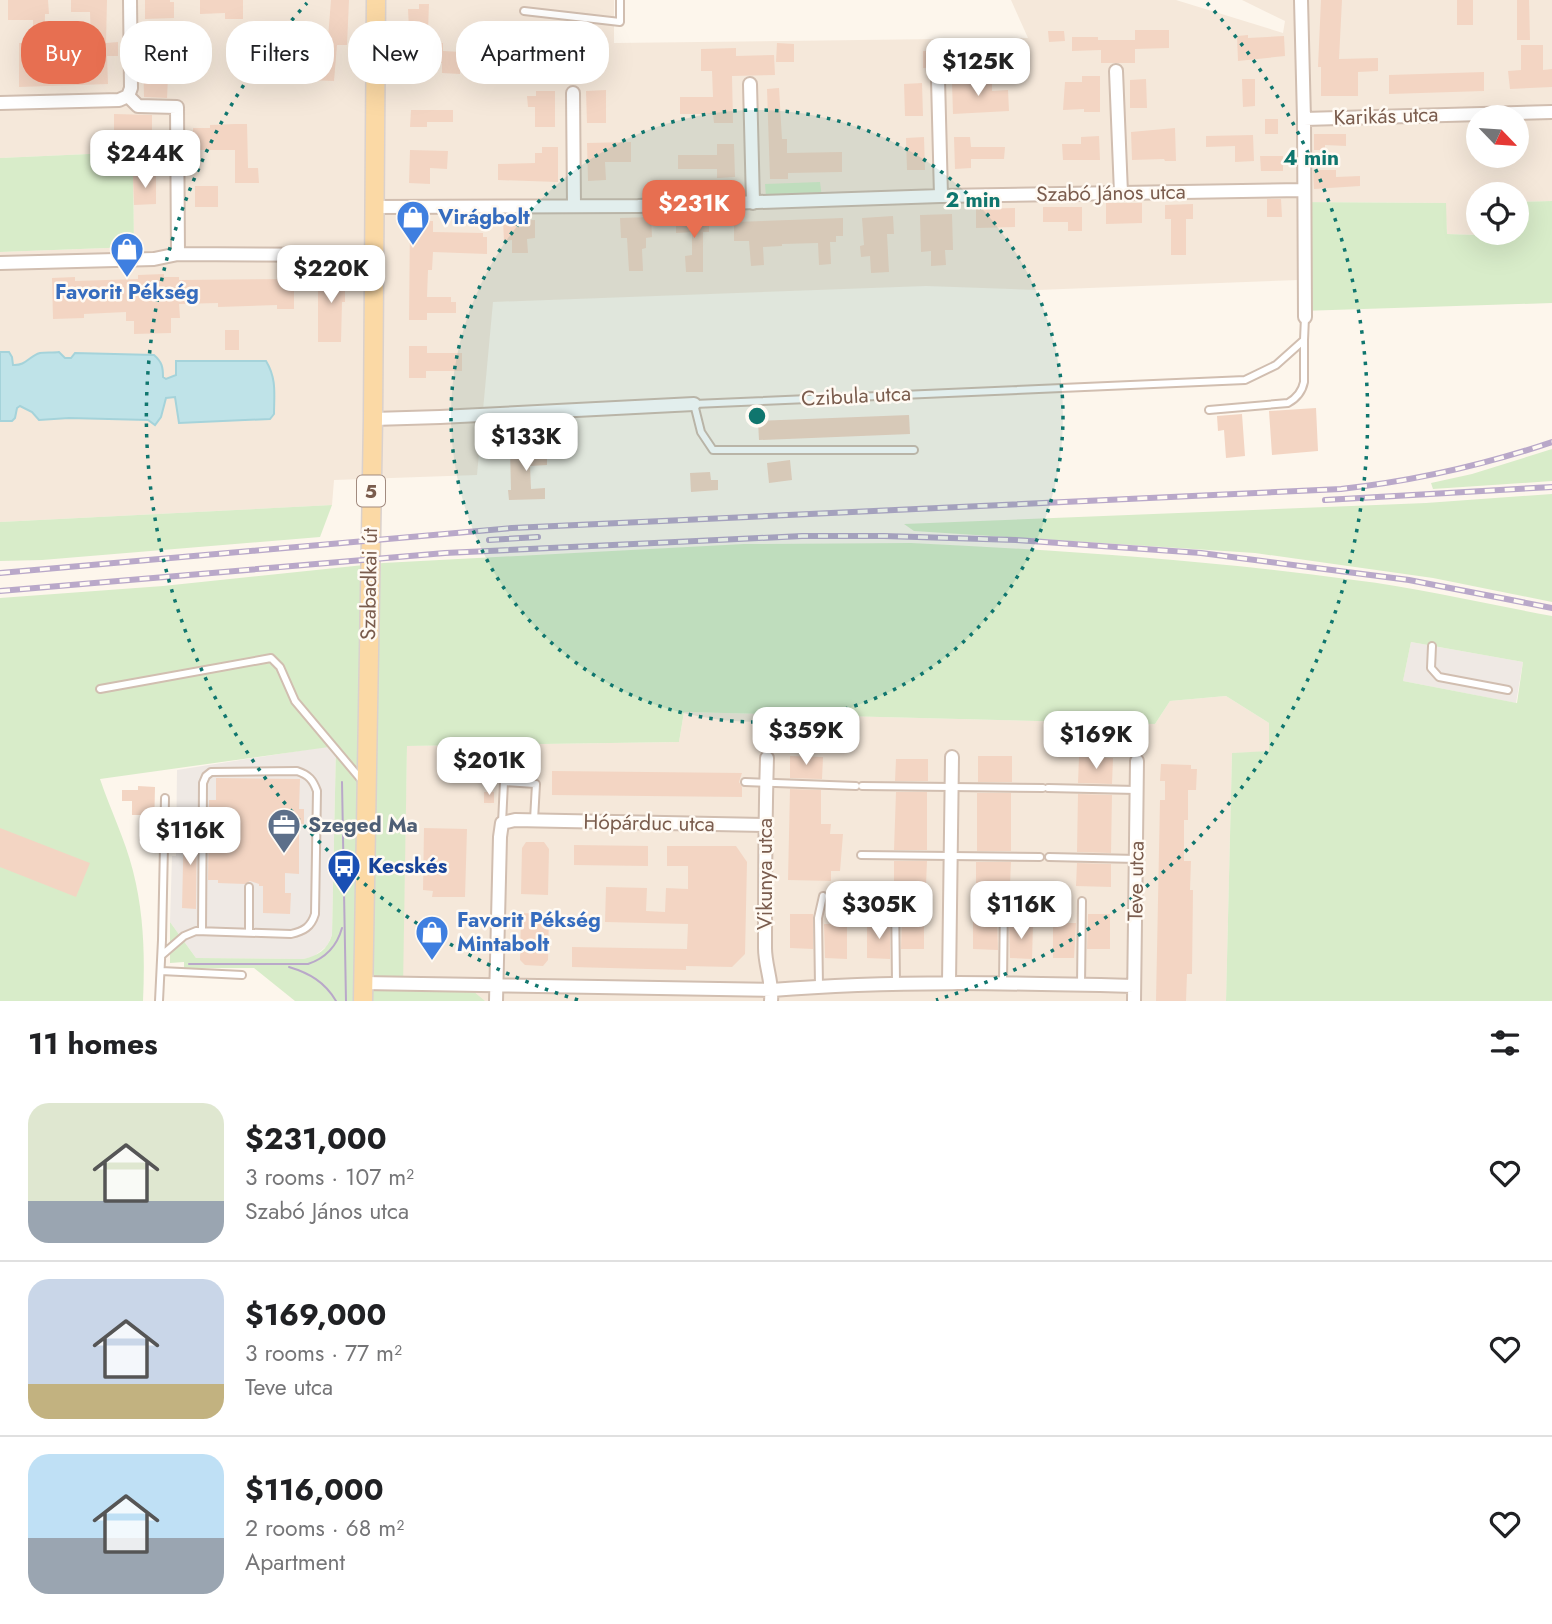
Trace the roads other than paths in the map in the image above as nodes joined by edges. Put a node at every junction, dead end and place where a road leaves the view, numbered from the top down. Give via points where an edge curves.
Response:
1 (130, 0) edge
2 (376, 0) edge
3 (620, 0) edge
4 (1301, 0) edge
5 (524, 11) dead end
6 (1116, 71) dead end
7 (938, 79) dead end
8 (750, 84) dead end
9 (573, 93) dead end
10 (128, 96) junction
11 (0, 103) edge
12 (1552, 112) edge
13 (1304, 119) junction
14 (1303, 190) junction
15 (1121, 193) junction
16 (941, 196) junction
17 (753, 203) junction
18 (574, 206) junction
19 (374, 207) junction
20 (178, 254) junction
21 (374, 255) junction
22 (0, 263) edge
23 (1305, 317) joint
24 (1304, 340) junction
25 (694, 404) junction
26 (1209, 410) dead end
27 (373, 418) junction
28 (914, 450) dead end
29 (1432, 646) dead end
30 (100, 689) dead end
31 (1507, 690) dead end
32 (952, 757) dead end
33 (767, 758) dead end
34 (1137, 761) dead end
35 (745, 782) dead end
36 (766, 783) junction
37 (366, 785) junction
38 (952, 787) junction
39 (1138, 790) junction
40 (165, 798) dead end
41 (534, 820) junction
42 (502, 823) junction
43 (764, 825) junction
44 (144, 839) dead end
45 (164, 840) junction
46 (861, 855) dead end
47 (951, 856) junction
48 (1040, 857) dead end
49 (1049, 857) dead end
50 (1137, 859) junction
51 (249, 887) dead end
52 (895, 895) dead end
53 (823, 896) dead end
54 (1004, 899) dead end
55 (1082, 901) dead end
56 (202, 930) junction
57 (248, 932) junction
58 (162, 955) junction
59 (161, 971) junction
60 (243, 975) dead end
61 (949, 982) junction
62 (1003, 983) junction
63 (896, 984) junction
64 (1081, 985) junction
65 (819, 986) junction
66 (1134, 986) junction
67 (497, 987) junction
68 (363, 992) edge
69 (771, 996) edge
70 (159, 1001) edge
71 (496, 1001) edge
72 (1134, 1001) edge

1 - 10 street
2 - 19 main road, Szabadkai út / 5
3 - 5 lane via 620,22
4 - 13 street
6 - 15 street
7 - 16 street
8 - 17 street
9 - 18 street
10 - 11 street via 119,100
10 - 20 street via 138,106 177,107
12 - 13 street, Karikás utca
13 - 14 street
14 - 15 street, Szabó János utca
14 - 23 street
15 - 16 street, Szabó János utca
16 - 17 street, Szabó János utca
17 - 18 street, Szabó János utca
18 - 19 street, Szabó János utca
19 - 21 main road, Szabadkai út / 5
20 - 21 street
20 - 22 street via 154,259
21 - 27 main road, Szabadkai út / 5
23 - 24 lane
24 - 25 lane, Czibula utca via 1276,365 1245,380
24 - 26 lane via 1303,389 1294,399
25 - 27 street, Czibula utca
25 - 28 lane via 701,432 713,450
27 - 37 main road, Szabadkai út / 5
29 - 31 lane via 1431,667 1439,677
30 - 37 lane via 271,658 295,701
32 - 38 street
33 - 36 street, Vikunya utca
34 - 39 street, Teve utca
35 - 36 lane
36 - 38 lane
36 - 43 street, Vikunya utca
37 - 68 main road, Szabadkai út / 5
38 - 39 lane
38 - 47 street
39 - 50 street, Teve utca
40 - 45 lane
41 - 42 street, Hópárduc utca
41 - 42 lane via 536,784 504,782
41 - 43 street, Hópárduc utca
42 - 67 street
43 - 69 street, Vikunya utca via 765,954
44 - 45 lane
45 - 58 lane
46 - 47 lane
47 - 48 lane
47 - 61 street
49 - 50 lane
50 - 66 street, Teve utca
51 - 57 lane
52 - 63 lane
53 - 65 lane via 818,918
54 - 62 lane
55 - 64 lane
56 - 57 lane
56 - 57 lane via 206,776 211,772 298,771 314,782 317,791 314,918 297,933
56 - 58 lane via 184,936
58 - 59 lane
59 - 60 lane
59 - 70 lane
61 - 62 street
61 - 63 street
62 - 64 street
63 - 65 street
64 - 66 street
65 - 69 street
66 - 72 street, Teve utca
67 - 68 street
67 - 69 street
67 - 71 street

